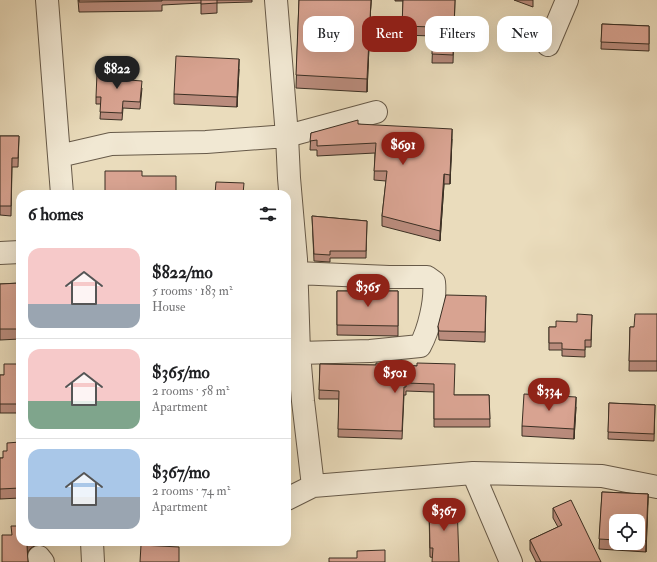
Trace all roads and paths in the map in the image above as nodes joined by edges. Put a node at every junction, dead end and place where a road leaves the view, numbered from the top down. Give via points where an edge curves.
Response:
1 (47, 0) edge
2 (276, 0) edge
3 (567, 0) edge
4 (552, 36) edge
5 (376, 112) dead end
6 (287, 136) junction
7 (59, 156) junction
8 (62, 190) edge
9 (290, 190) edge
10 (291, 201) edge
11 (16, 252) edge
12 (0, 253) edge
13 (296, 273) junction
14 (299, 353) junction
15 (473, 473) junction
16 (313, 486) junction
17 (657, 487) edge
18 (291, 497) edge
19 (92, 546) edge
20 (93, 562) edge
21 (511, 562) edge

1 - 7 street
2 - 6 street
3 - 4 street
5 - 6 street
6 - 7 street via 206,142 111,144
6 - 9 street
7 - 8 street
10 - 13 street
11 - 12 street
13 - 14 street
13 - 14 street via 427,277 434,282 435,292 425,336 420,346 370,351
14 - 16 street
15 - 16 street
15 - 17 street via 602,476
15 - 21 street
16 - 18 street
19 - 20 street

